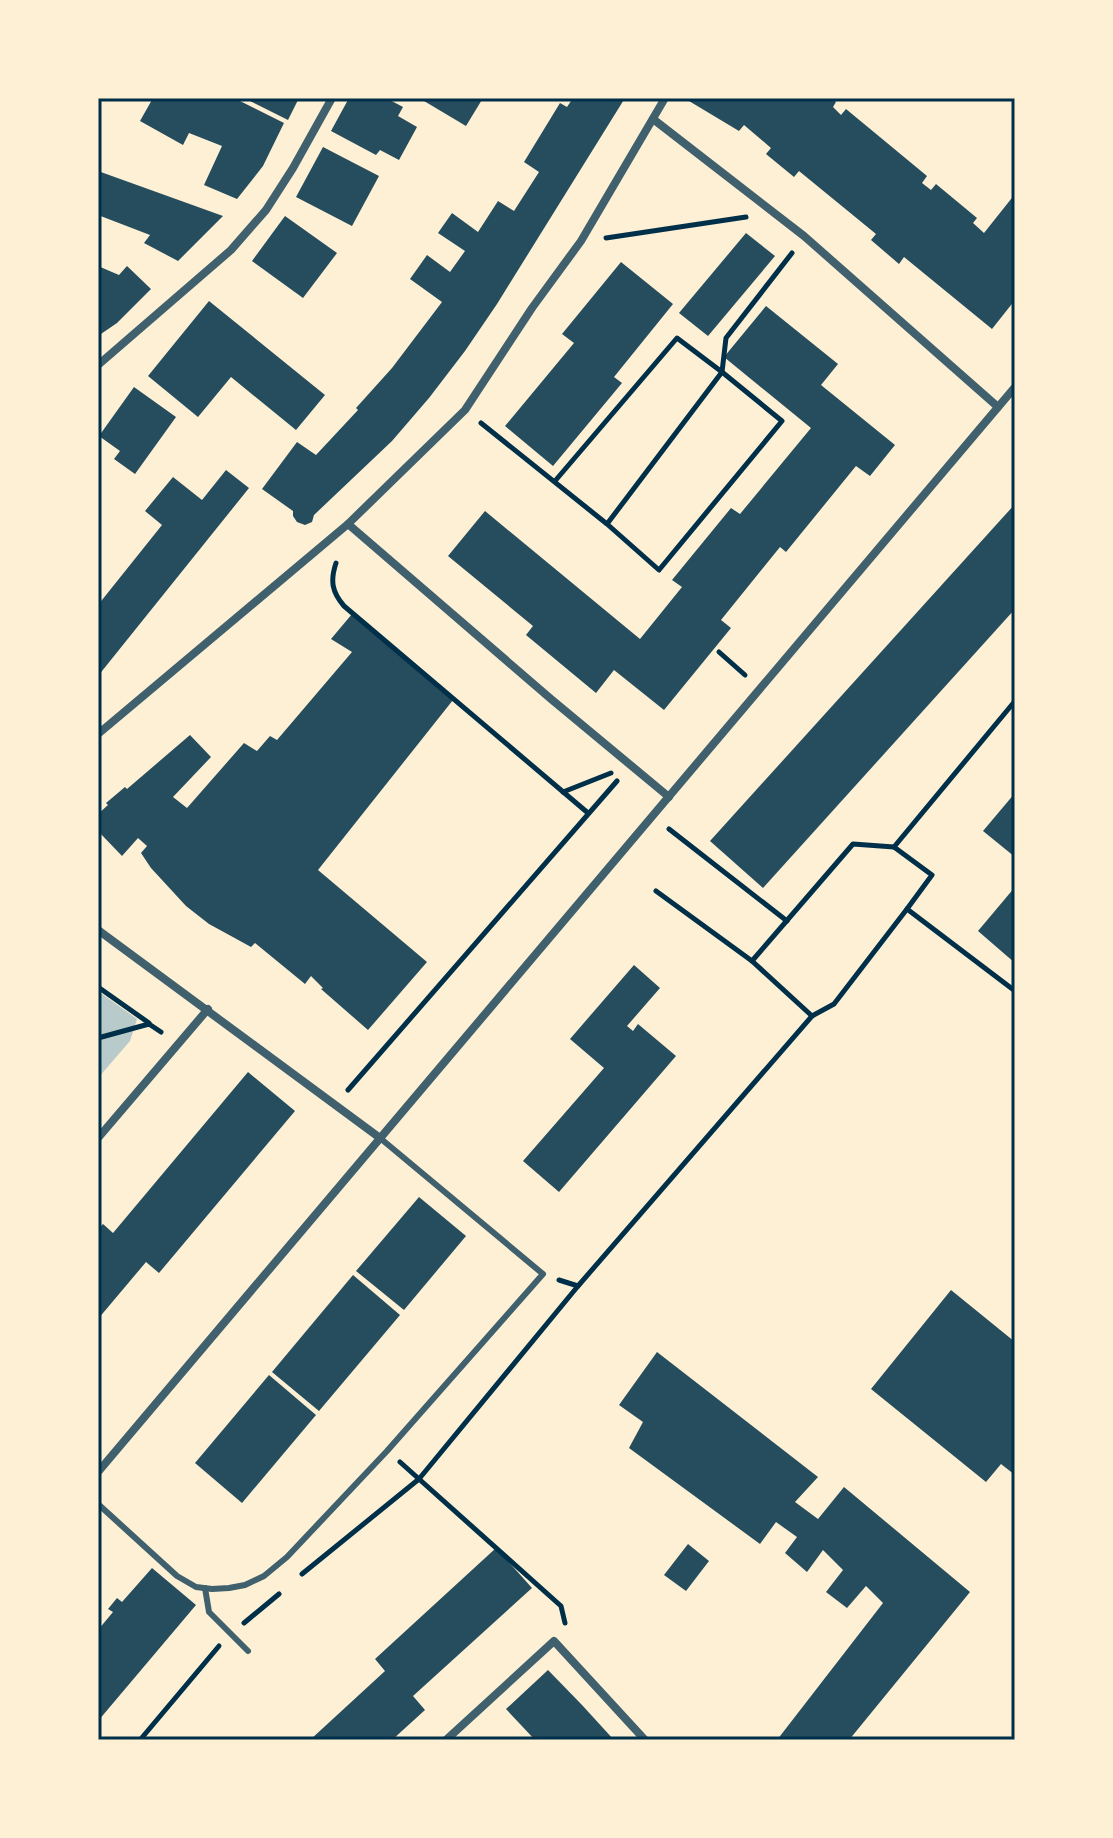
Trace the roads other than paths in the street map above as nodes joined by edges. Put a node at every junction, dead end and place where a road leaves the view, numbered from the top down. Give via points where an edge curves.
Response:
1 (332, 98) edge
2 (665, 98) edge
3 (653, 119) junction
4 (98, 365) edge
5 (1015, 387) edge
6 (998, 407) junction
7 (348, 524) junction
8 (98, 734) edge
9 (669, 797) junction
10 (98, 930) edge
11 (208, 1009) junction
12 (98, 1138) edge
13 (380, 1138) junction
14 (98, 1472) edge
15 (98, 1504) edge
16 (205, 1588) junction
17 (248, 1651) dead end
18 (446, 1740) edge
19 (645, 1740) edge

1 - 4 street via 287,179 231,250
2 - 3 street
3 - 6 street via 804,236
3 - 7 street via 581,241 465,410
5 - 6 street
6 - 9 street
7 - 8 street
7 - 9 street
9 - 13 street
10 - 11 street
11 - 12 street
11 - 13 street
13 - 14 street
13 - 16 lane via 543,1274 287,1557 264,1576 237,1586
15 - 16 lane via 177,1576
16 - 17 lane via 209,1612
18 - 19 street via 554,1641

